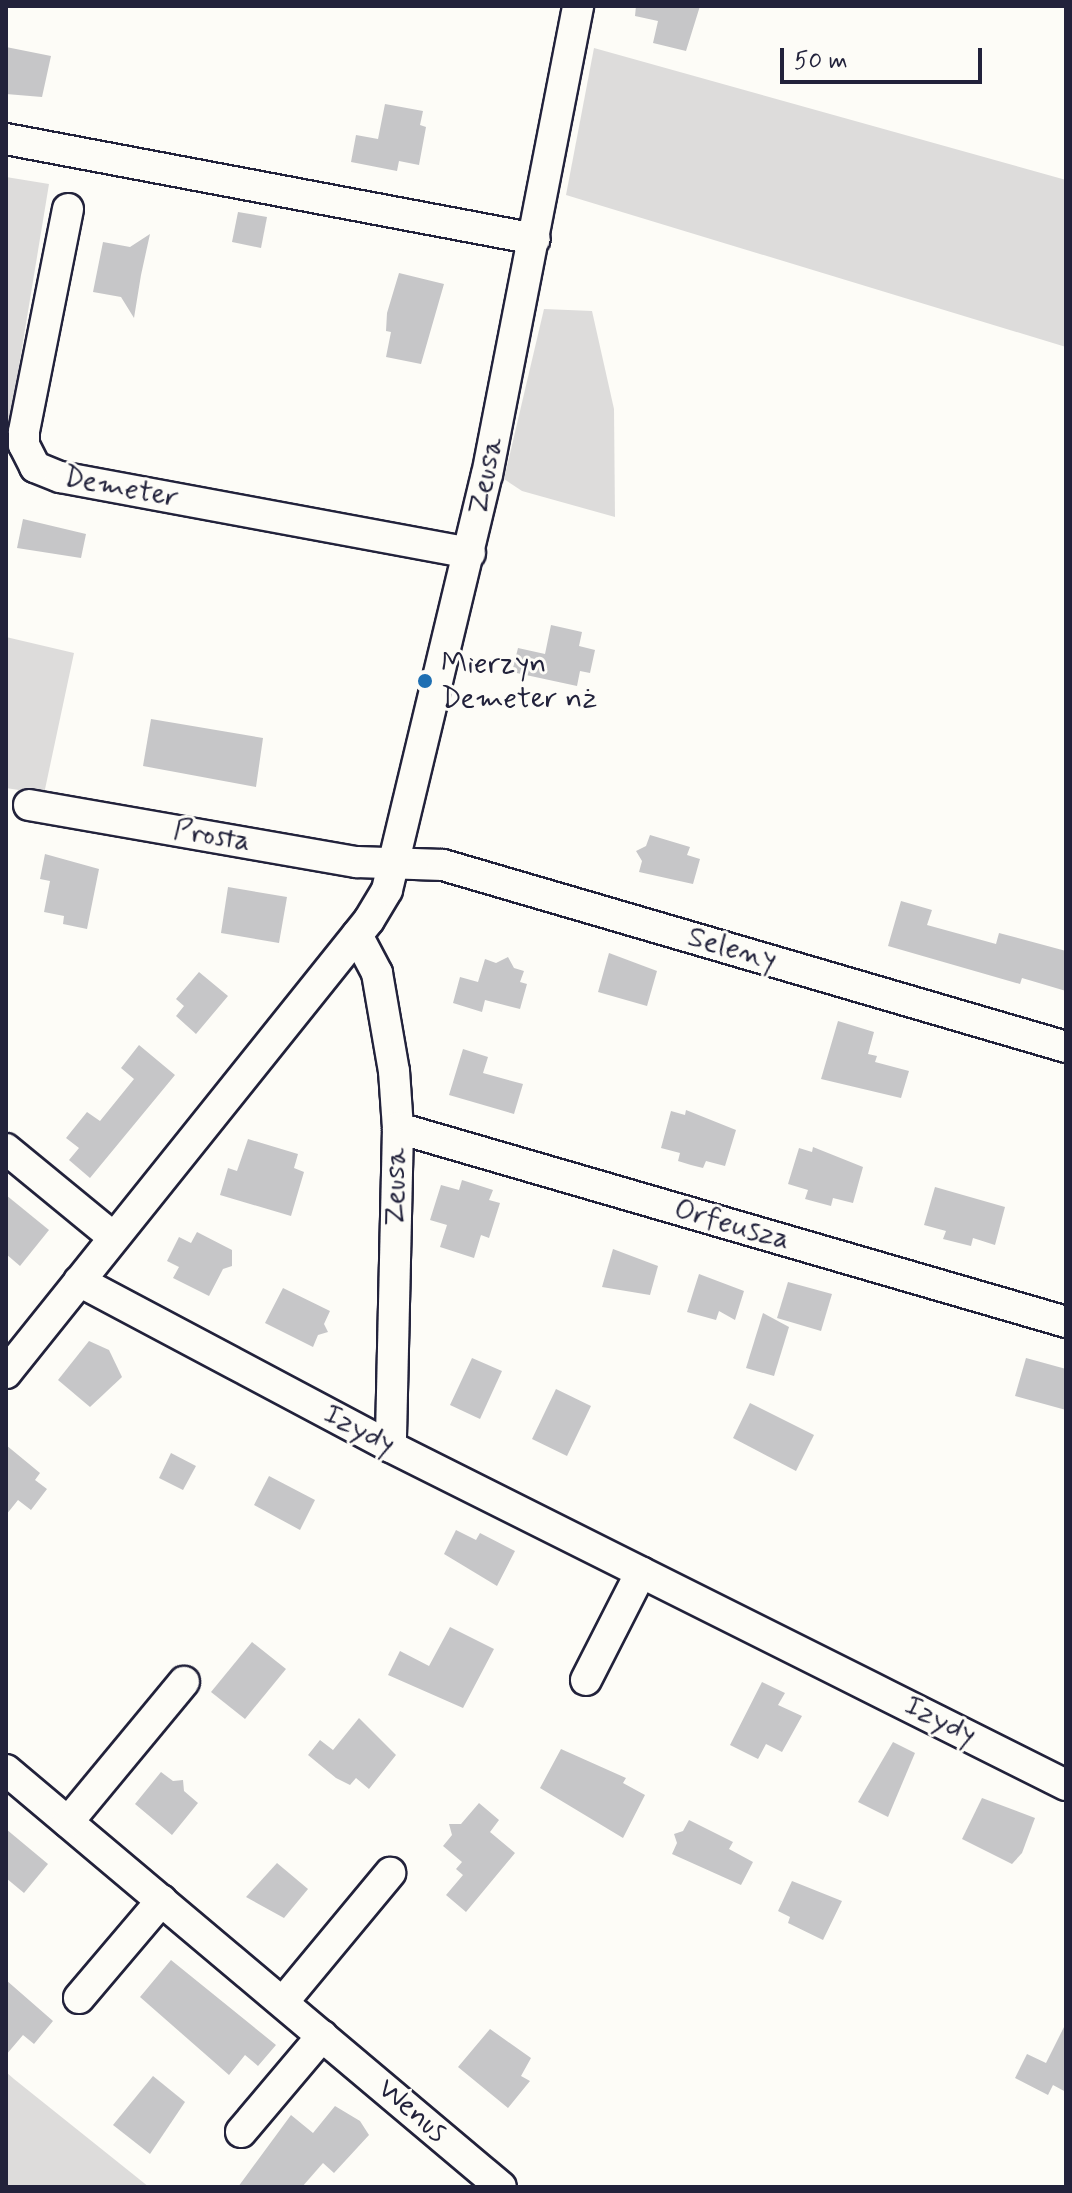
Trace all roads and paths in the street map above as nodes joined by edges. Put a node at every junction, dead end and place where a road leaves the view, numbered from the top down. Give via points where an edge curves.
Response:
1 (578, 6) edge
2 (6, 139) edge
3 (68, 209) dead end
4 (535, 239) junction
5 (470, 553) junction
6 (29, 805) dead end
7 (395, 863) junction
8 (357, 935) junction
9 (1066, 1047) edge
10 (398, 1128) junction
11 (6, 1149) edge
12 (113, 1237) junction
13 (79, 1281) junction
14 (1066, 1322) edge
15 (6, 1373) edge
16 (391, 1447) junction
17 (641, 1572) junction
18 (586, 1680) dead end
19 (184, 1682) dead end
20 (10, 1782) edge
21 (1066, 1785) edge
22 (68, 1822) junction
23 (390, 1873) dead end
24 (162, 1900) junction
25 (79, 1998) dead end
26 (283, 2002) junction
27 (322, 2036) junction
28 (241, 2132) dead end
29 (501, 2187) edge

1 - 4 street, Zeusa
2 - 4 street
3 - 5 street, Demeter via 24,432 35,467 60,477
4 - 5 street, Zeusa
5 - 7 street, Zeusa
6 - 7 street, Prosta via 357,862
7 - 8 street, Zeusa via 381,902
7 - 9 street, Seleny via 443,865
8 - 10 street, Zeusa via 372,958 383,1001
8 - 12 street, Zeusa
10 - 14 street, Orfeusza
10 - 16 street, Zeusa
11 - 12 street
12 - 13 street, Zeusa
13 - 15 street, Zeusa
13 - 16 street, Izydy
16 - 17 street, Izydy
17 - 18 street
17 - 21 street, Izydy
19 - 22 street
20 - 22 street, Wenus
22 - 24 street, Wenus
23 - 26 street
24 - 25 street
24 - 26 street, Wenus
26 - 27 street, Wenus
27 - 28 street
27 - 29 street, Wenus

